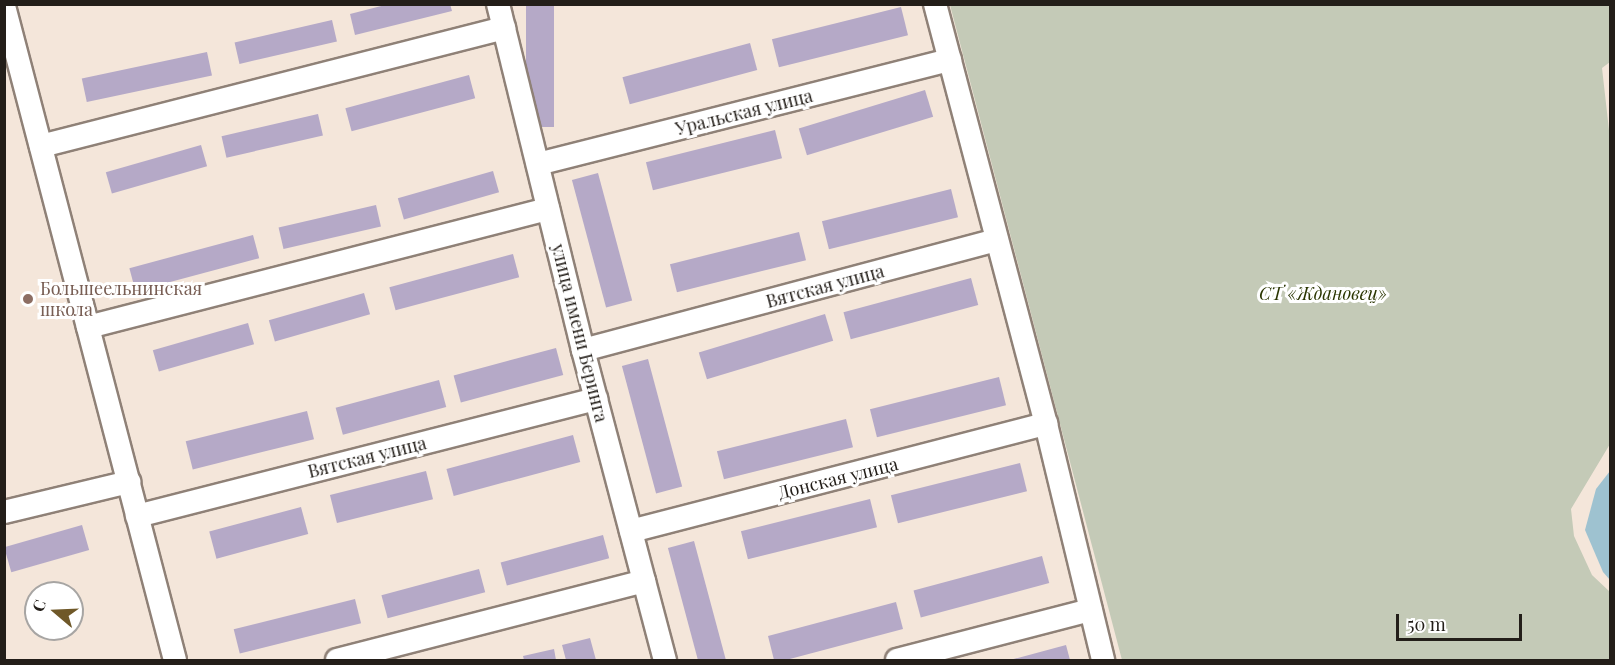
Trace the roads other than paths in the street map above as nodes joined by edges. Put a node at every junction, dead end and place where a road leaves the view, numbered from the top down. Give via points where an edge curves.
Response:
1 (498, 4) edge
2 (935, 4) edge
3 (4, 6) edge
4 (504, 27) junction
5 (950, 60) junction
6 (41, 146) junction
7 (537, 164) junction
8 (548, 209) junction
9 (997, 240) junction
10 (88, 327) junction
11 (583, 350) junction
12 (596, 399) junction
13 (1046, 424) junction
14 (129, 482) junction
15 (4, 512) edge
16 (137, 516) junction
17 (631, 531) junction
18 (644, 581) junction
19 (1090, 610) junction
20 (175, 660) edge
21 (337, 660) edge
22 (665, 660) edge
23 (897, 660) edge
24 (1103, 660) edge

1 - 4 street, улица имени Беринга
2 - 5 street
3 - 6 street
4 - 6 street
4 - 7 street, улица имени Беринга
5 - 7 street, Уральская улица
5 - 9 street
6 - 10 street
7 - 8 street, улица имени Беринга
8 - 10 street
8 - 11 street, улица имени Беринга
9 - 11 street, Вятская улица
9 - 13 street
10 - 14 street
11 - 12 street, улица имени Беринга
12 - 16 street, Вятская улица
12 - 17 street, улица имени Беринга
13 - 17 street, Донская улица
13 - 19 street
14 - 15 street
14 - 16 street
16 - 20 street
17 - 18 street, улица имени Беринга
18 - 21 street
18 - 22 street, улица имени Беринга
19 - 23 street
19 - 24 street

